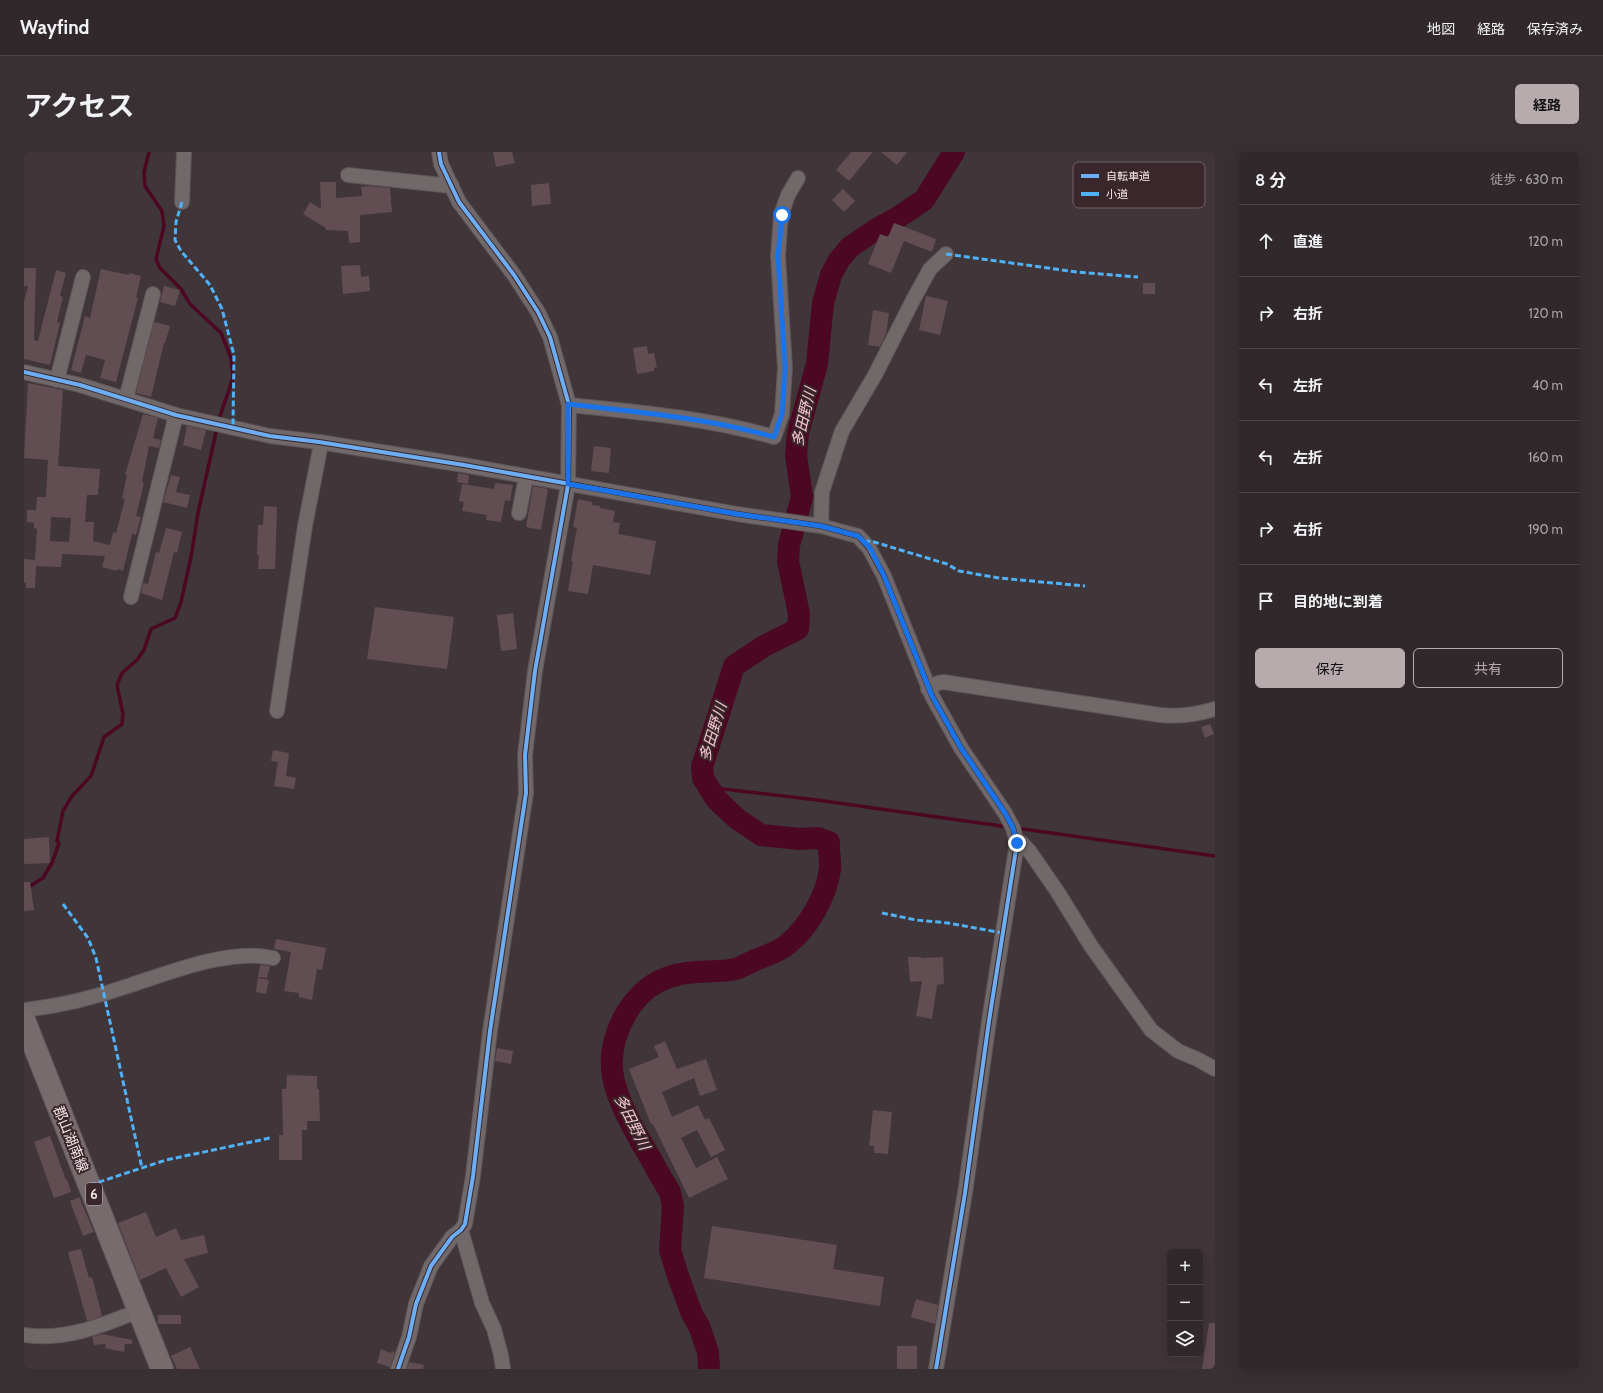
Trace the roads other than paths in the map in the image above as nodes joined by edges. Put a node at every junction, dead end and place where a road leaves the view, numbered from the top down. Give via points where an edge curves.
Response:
1 (184, 152) edge
2 (439, 152) edge
3 (348, 174) dead end
4 (798, 178) dead end
5 (452, 186) junction
6 (182, 202) dead end
7 (946, 254) dead end
8 (83, 277) dead end
9 (153, 294) dead end
10 (24, 372) edge
11 (57, 380) junction
12 (126, 399) junction
13 (568, 404) junction
14 (176, 415) junction
15 (319, 442) junction
16 (526, 476) junction
17 (568, 484) junction
18 (519, 513) dead end
19 (821, 526) junction
20 (131, 597) dead end
21 (928, 689) junction
22 (1215, 709) edge
23 (277, 710) dead end
24 (1017, 840) junction
25 (273, 958) dead end
26 (24, 1010) edge
27 (24, 1020) edge
28 (1215, 1069) edge
29 (461, 1230) junction
30 (138, 1311) junction
31 (24, 1335) edge
32 (162, 1369) edge
33 (398, 1369) edge
34 (503, 1369) edge
35 (936, 1369) edge

1 - 6 street
2 - 5 street via 441,164
3 - 5 street
4 - 13 street via 788,195 782,215 778,256 785,368 782,414 774,437 713,422
5 - 13 street via 459,202 514,275 538,312 550,337
7 - 19 street via 930,269 875,375 842,431 822,492
8 - 11 street
9 - 12 street
10 - 11 street
11 - 12 street
12 - 14 street
13 - 17 street
14 - 15 street via 270,436
14 - 20 street
15 - 16 street
15 - 23 street via 320,449 305,526
16 - 17 street
16 - 18 street
17 - 19 street
17 - 29 street via 535,671 525,755 526,793 490,1031 473,1176
19 - 21 street via 858,536 870,548 884,576
21 - 22 street via 943,682 1160,715 1192,715
21 - 24 street via 961,748 1005,813
24 - 28 street via 1030,852 1091,946 1151,1030 1178,1051
24 - 35 street via 964,1200
25 - 26 street via 252,954 217,960 174,970 86,998
27 - 30 main road, 郡山湖南線 / 6 via 78,1152
29 - 33 street via 452,1237 431,1266 416,1304 409,1337
29 - 34 street via 482,1303 494,1329
30 - 31 street via 72,1334
30 - 32 main road, 郡山湖南線 / 6

